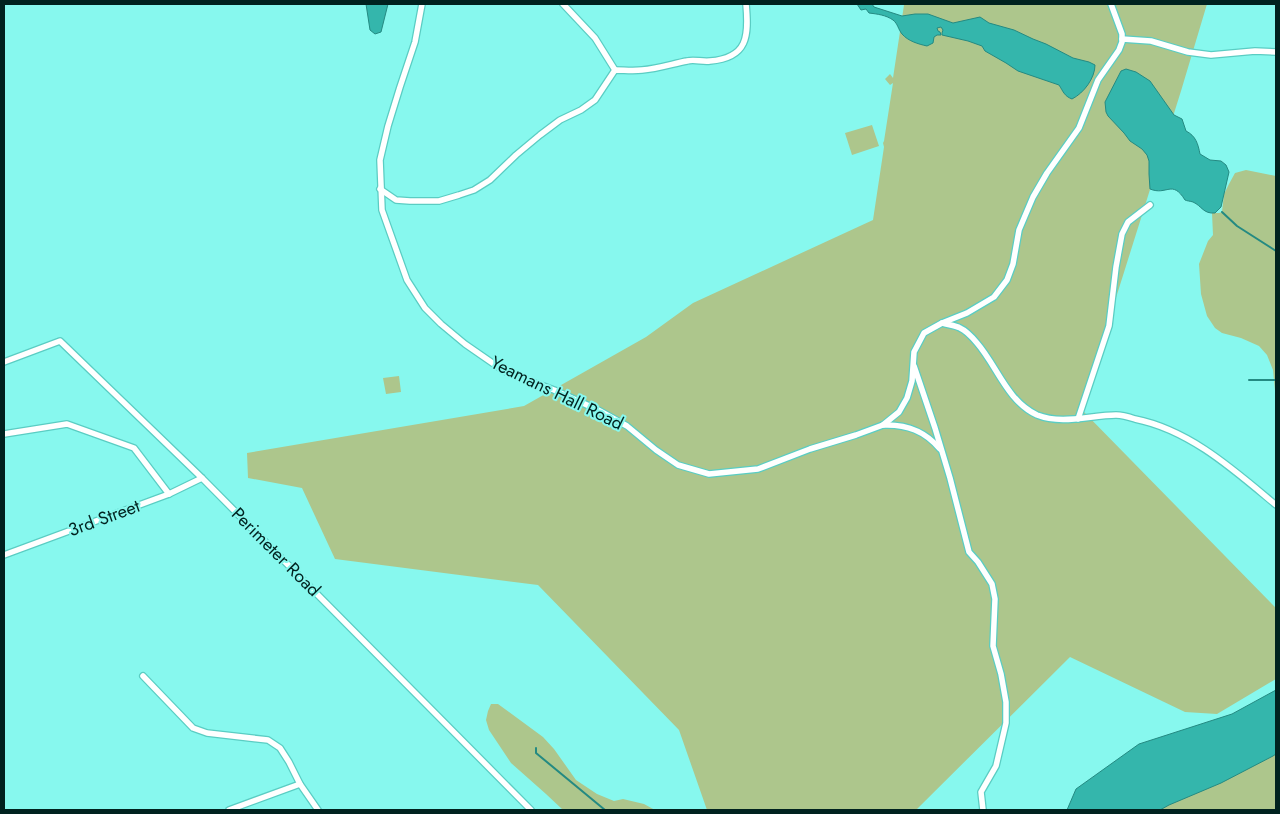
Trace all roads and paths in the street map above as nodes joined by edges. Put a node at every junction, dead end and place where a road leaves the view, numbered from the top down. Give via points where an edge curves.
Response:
1 (422, 4) edge
2 (563, 4) edge
3 (746, 4) edge
4 (1111, 4) edge
5 (1122, 39) junction
6 (1276, 52) edge
7 (615, 70) junction
8 (380, 189) junction
9 (1150, 205) dead end
10 (942, 323) junction
11 (4, 362) edge
12 (913, 364) junction
13 (1078, 419) junction
14 (883, 425) junction
15 (4, 434) edge
16 (943, 453) junction
17 (202, 478) junction
18 (169, 494) junction
19 (1276, 505) edge
20 (4, 555) edge
21 (143, 676) dead end
22 (300, 784) junction
23 (229, 810) edge
24 (318, 810) edge
25 (530, 810) edge
26 (984, 810) edge

1 - 8 street, Yeamans Hall Road via 415,42 380,160
2 - 7 street via 596,38
3 - 7 street via 747,32 743,44 732,56 723,60 689,60 641,70
4 - 5 street
5 - 6 street via 1211,55
5 - 10 street, Yeamans Hall Road via 1119,50 1098,80 1079,128 1033,197 1019,230 1008,280 994,297
7 - 8 street via 595,100 560,120 474,190 439,201 410,201 396,200
8 - 14 street, Yeamans Hall Road via 382,210 407,280 425,308 441,324 504,371 598,410 627,426 678,465 709,474 758,469
9 - 13 street via 1128,222 1122,234 1108,326
10 - 12 street, Yeamans Hall Road via 924,333 914,352
10 - 13 street via 968,333 1014,398 1025,408 1046,417
11 - 17 street, Perimeter Road via 60,341
12 - 14 street, Yeamans Hall Road via 907,398 899,412
12 - 16 street
13 - 19 street via 1118,415 1171,430 1222,460
14 - 16 street via 895,424 920,432
15 - 18 street via 67,424 134,448
16 - 26 street via 969,552 992,584 995,599 993,646 1006,702 1006,723 996,766 981,792
17 - 18 street, 3rd Street
17 - 25 street, Perimeter Road
18 - 20 street, 3rd Street
21 - 22 street via 193,728 206,733 268,740 280,748
22 - 23 street
22 - 24 street

